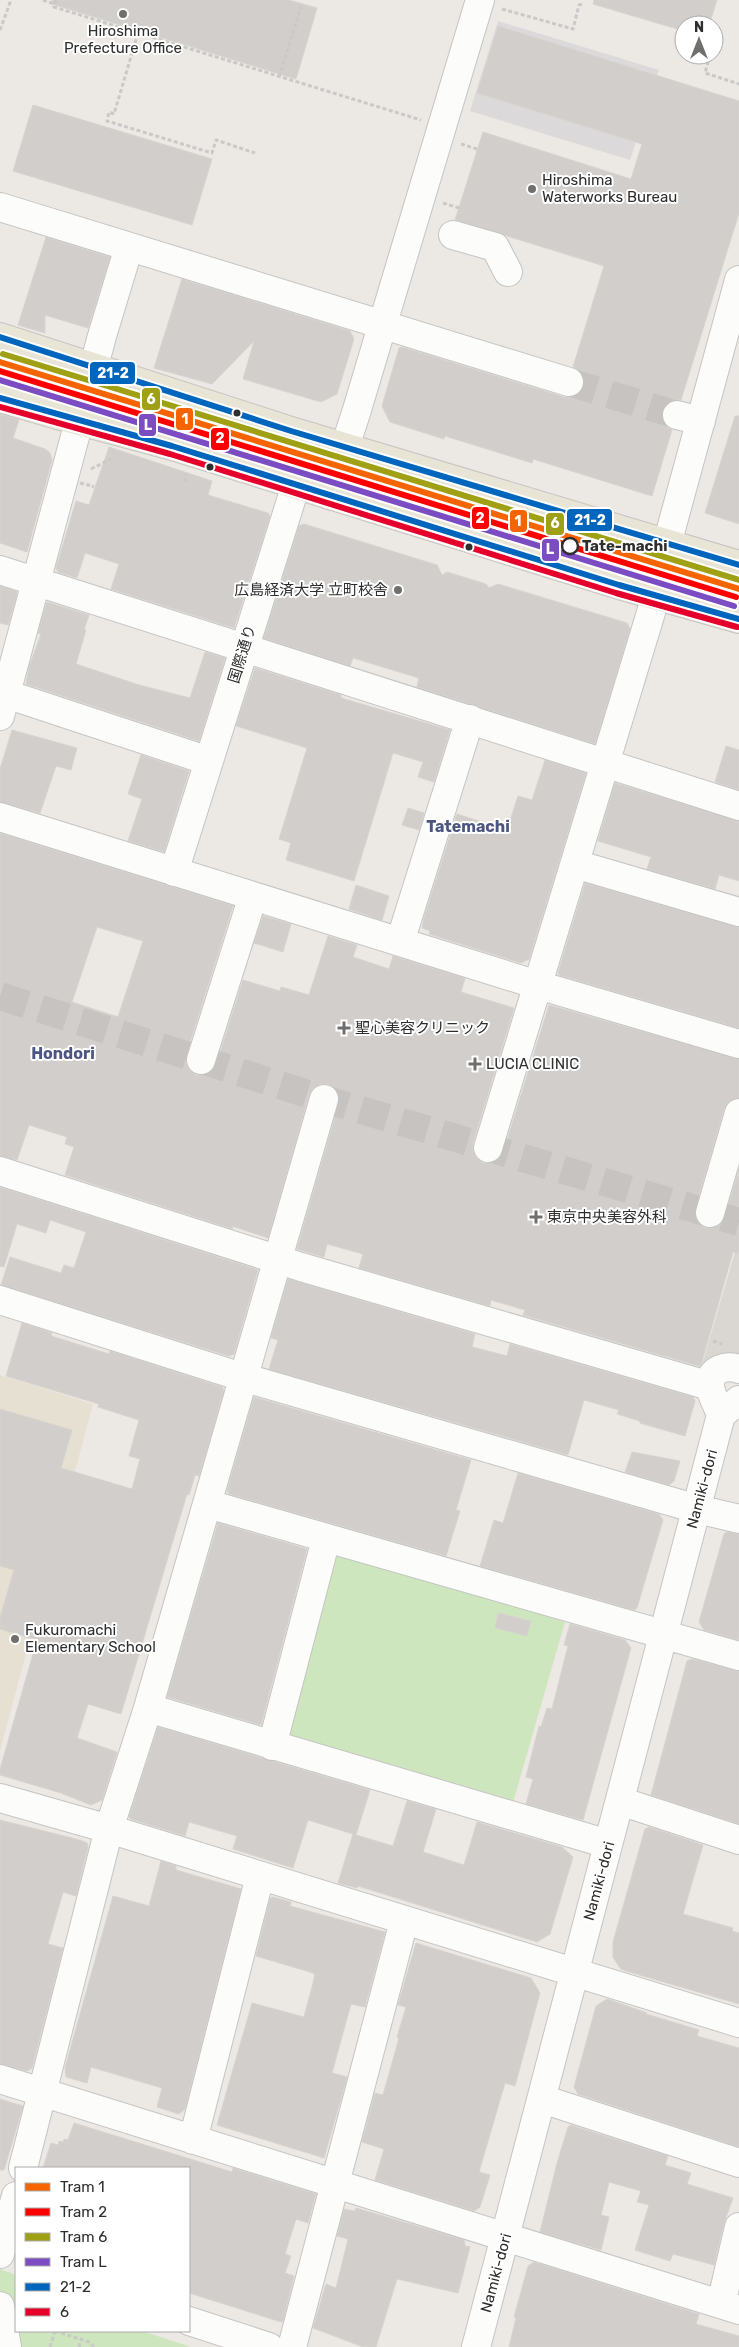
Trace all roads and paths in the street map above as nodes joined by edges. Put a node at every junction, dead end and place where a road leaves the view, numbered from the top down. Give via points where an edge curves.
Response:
1 (11, 0) edge
2 (43, 0) edge
3 (55, 2) edge
4 (489, 4) edge
5 (582, 4) dead end
6 (301, 7) dead end
7 (0, 30) edge
8 (138, 34) junction
9 (707, 65) edge
10 (279, 77) junction
11 (739, 84) edge
12 (423, 121) dead end
13 (458, 143) dead end
14 (477, 149) dead end
15 (254, 153) dead end
16 (440, 202) dead end
17 (0, 207) edge
18 (459, 208) dead end
19 (453, 235) dead end
20 (129, 247) junction
21 (508, 272) dead end
22 (739, 280) edge
23 (382, 325) junction
24 (0, 337) edge
25 (731, 343) edge
26 (94, 367) junction
27 (569, 382) tunnel mouth
28 (0, 398) edge
29 (79, 421) junction
30 (311, 437) junction
31 (345, 447) junction
32 (110, 459) dead end
33 (90, 469) dead end
34 (80, 483) dead end
35 (296, 484) junction
36 (93, 487) dead end
37 (329, 495) junction
38 (667, 544) junction
39 (739, 566) edge
40 (0, 570) edge
41 (36, 581) junction
42 (656, 596) junction
43 (739, 619) edge
44 (245, 647) junction
45 (3, 705) edge
46 (470, 720) junction
47 (209, 761) junction
48 (605, 763) junction
49 (739, 806) edge
50 (0, 816) edge
51 (574, 864) junction
52 (174, 872) junction
53 (253, 896) junction
54 (739, 912) edge
55 (400, 942) junction
56 (538, 985) junction
57 (739, 1044) edge
58 (201, 1060) dead end
59 (324, 1099) dead end
60 (739, 1113) edge
61 (488, 1148) dead end
62 (0, 1171) edge
63 (710, 1213) dead end
64 (277, 1260) junction
65 (0, 1300) edge
66 (739, 1369) edge
67 (242, 1377) junction
68 (710, 1386) junction
69 (730, 1407) edge
70 (208, 1504) junction
71 (697, 1509) junction
72 (739, 1519) edge
73 (326, 1539) junction
74 (664, 1634) junction
75 (739, 1656) edge
76 (148, 1708) junction
77 (272, 1746) junction
78 (0, 1798) edge
79 (620, 1801) junction
80 (109, 1829) junction
81 (739, 1840) edge
82 (608, 1844) junction
83 (260, 1876) junction
84 (404, 1921) junction
85 (575, 1972) junction
86 (739, 2023) edge
87 (0, 2079) edge
88 (43, 2093) junction
89 (542, 2099) junction
90 (192, 2140) junction
91 (739, 2163) edge
92 (24, 2167) edge
93 (336, 2185) junction
94 (15, 2209) edge
95 (739, 2227) edge
96 (505, 2238) junction
97 (0, 2254) edge
98 (0, 2261) edge
99 (15, 2266) edge
100 (0, 2306) edge
101 (730, 2307) edge
102 (190, 2321) edge
103 (55, 2332) edge
104 (58, 2332) edge
105 (81, 2340) junction
106 (7, 2347) edge
107 (50, 2347) edge
108 (79, 2347) edge
109 (94, 2347) edge
110 (269, 2347) edge
111 (292, 2347) edge
112 (476, 2347) edge

1 - 7 path
2 - 3 path
3 - 8 path via 54,7
4 - 5 path via 572,29
4 - 23 street
6 - 10 path
8 - 10 path
8 - 15 path via 114,114 109,112 107,121 212,153 216,140
9 - 11 path via 705,73
10 - 12 path
13 - 14 path
16 - 18 path
17 - 20 street
19 - 21 street via 495,248
20 - 23 street
20 - 26 street
22 - 25 street
23 - 27 street
23 - 31 street
24 - 26 main road
25 - 38 street via 689,418
26 - 29 street
26 - 30 main road
28 - 29 main road
29 - 35 main road
29 - 41 street
30 - 31 main road
30 - 35 street, 国際通り
31 - 37 street
31 - 38 main road
32 - 33 path
34 - 36 path, bridge
35 - 37 main road
35 - 44 street, 国際通り
37 - 42 main road
38 - 39 main road
38 - 42 street
40 - 41 street
41 - 44 street
41 - 45 street
42 - 43 main road
42 - 48 street
44 - 46 street
44 - 47 street, 国際通り
45 - 47 street
46 - 48 street
46 - 55 street
47 - 52 street, 国際通り
48 - 49 street
48 - 51 street
50 - 52 street
51 - 54 street
51 - 56 street
52 - 53 street
53 - 55 street
53 - 58 street
55 - 56 street
56 - 57 street
56 - 61 street
59 - 64 street
60 - 63 street
62 - 64 street
64 - 67 street
64 - 68 street
65 - 67 street
66 - 68 street via 730,1366 717,1370 711,1377
67 - 70 street
67 - 71 street
68 - 69 street
69 - 71 street, Namiki-dori
70 - 73 street
70 - 76 street
71 - 72 street
71 - 74 street, Namiki-dori
73 - 74 street
73 - 77 street
74 - 75 street
74 - 79 street, Namiki-dori
76 - 77 street
76 - 80 street
77 - 82 street
78 - 80 street
79 - 81 street
79 - 82 street, Namiki-dori
80 - 83 street
80 - 88 street
82 - 85 street, Namiki-dori
83 - 84 street
83 - 90 street
84 - 85 street
84 - 93 street
85 - 86 street
85 - 89 street, Namiki-dori
87 - 88 street
88 - 90 street
88 - 92 street
89 - 91 street
89 - 96 street, Namiki-dori
90 - 93 street
93 - 96 street
93 - 111 street
94 - 97 street
95 - 101 street
96 - 101 street
96 - 112 street, Namiki-dori
98 - 99 street
100 - 106 street
102 - 110 street
103 - 107 path
104 - 105 path
105 - 108 path
105 - 109 path

